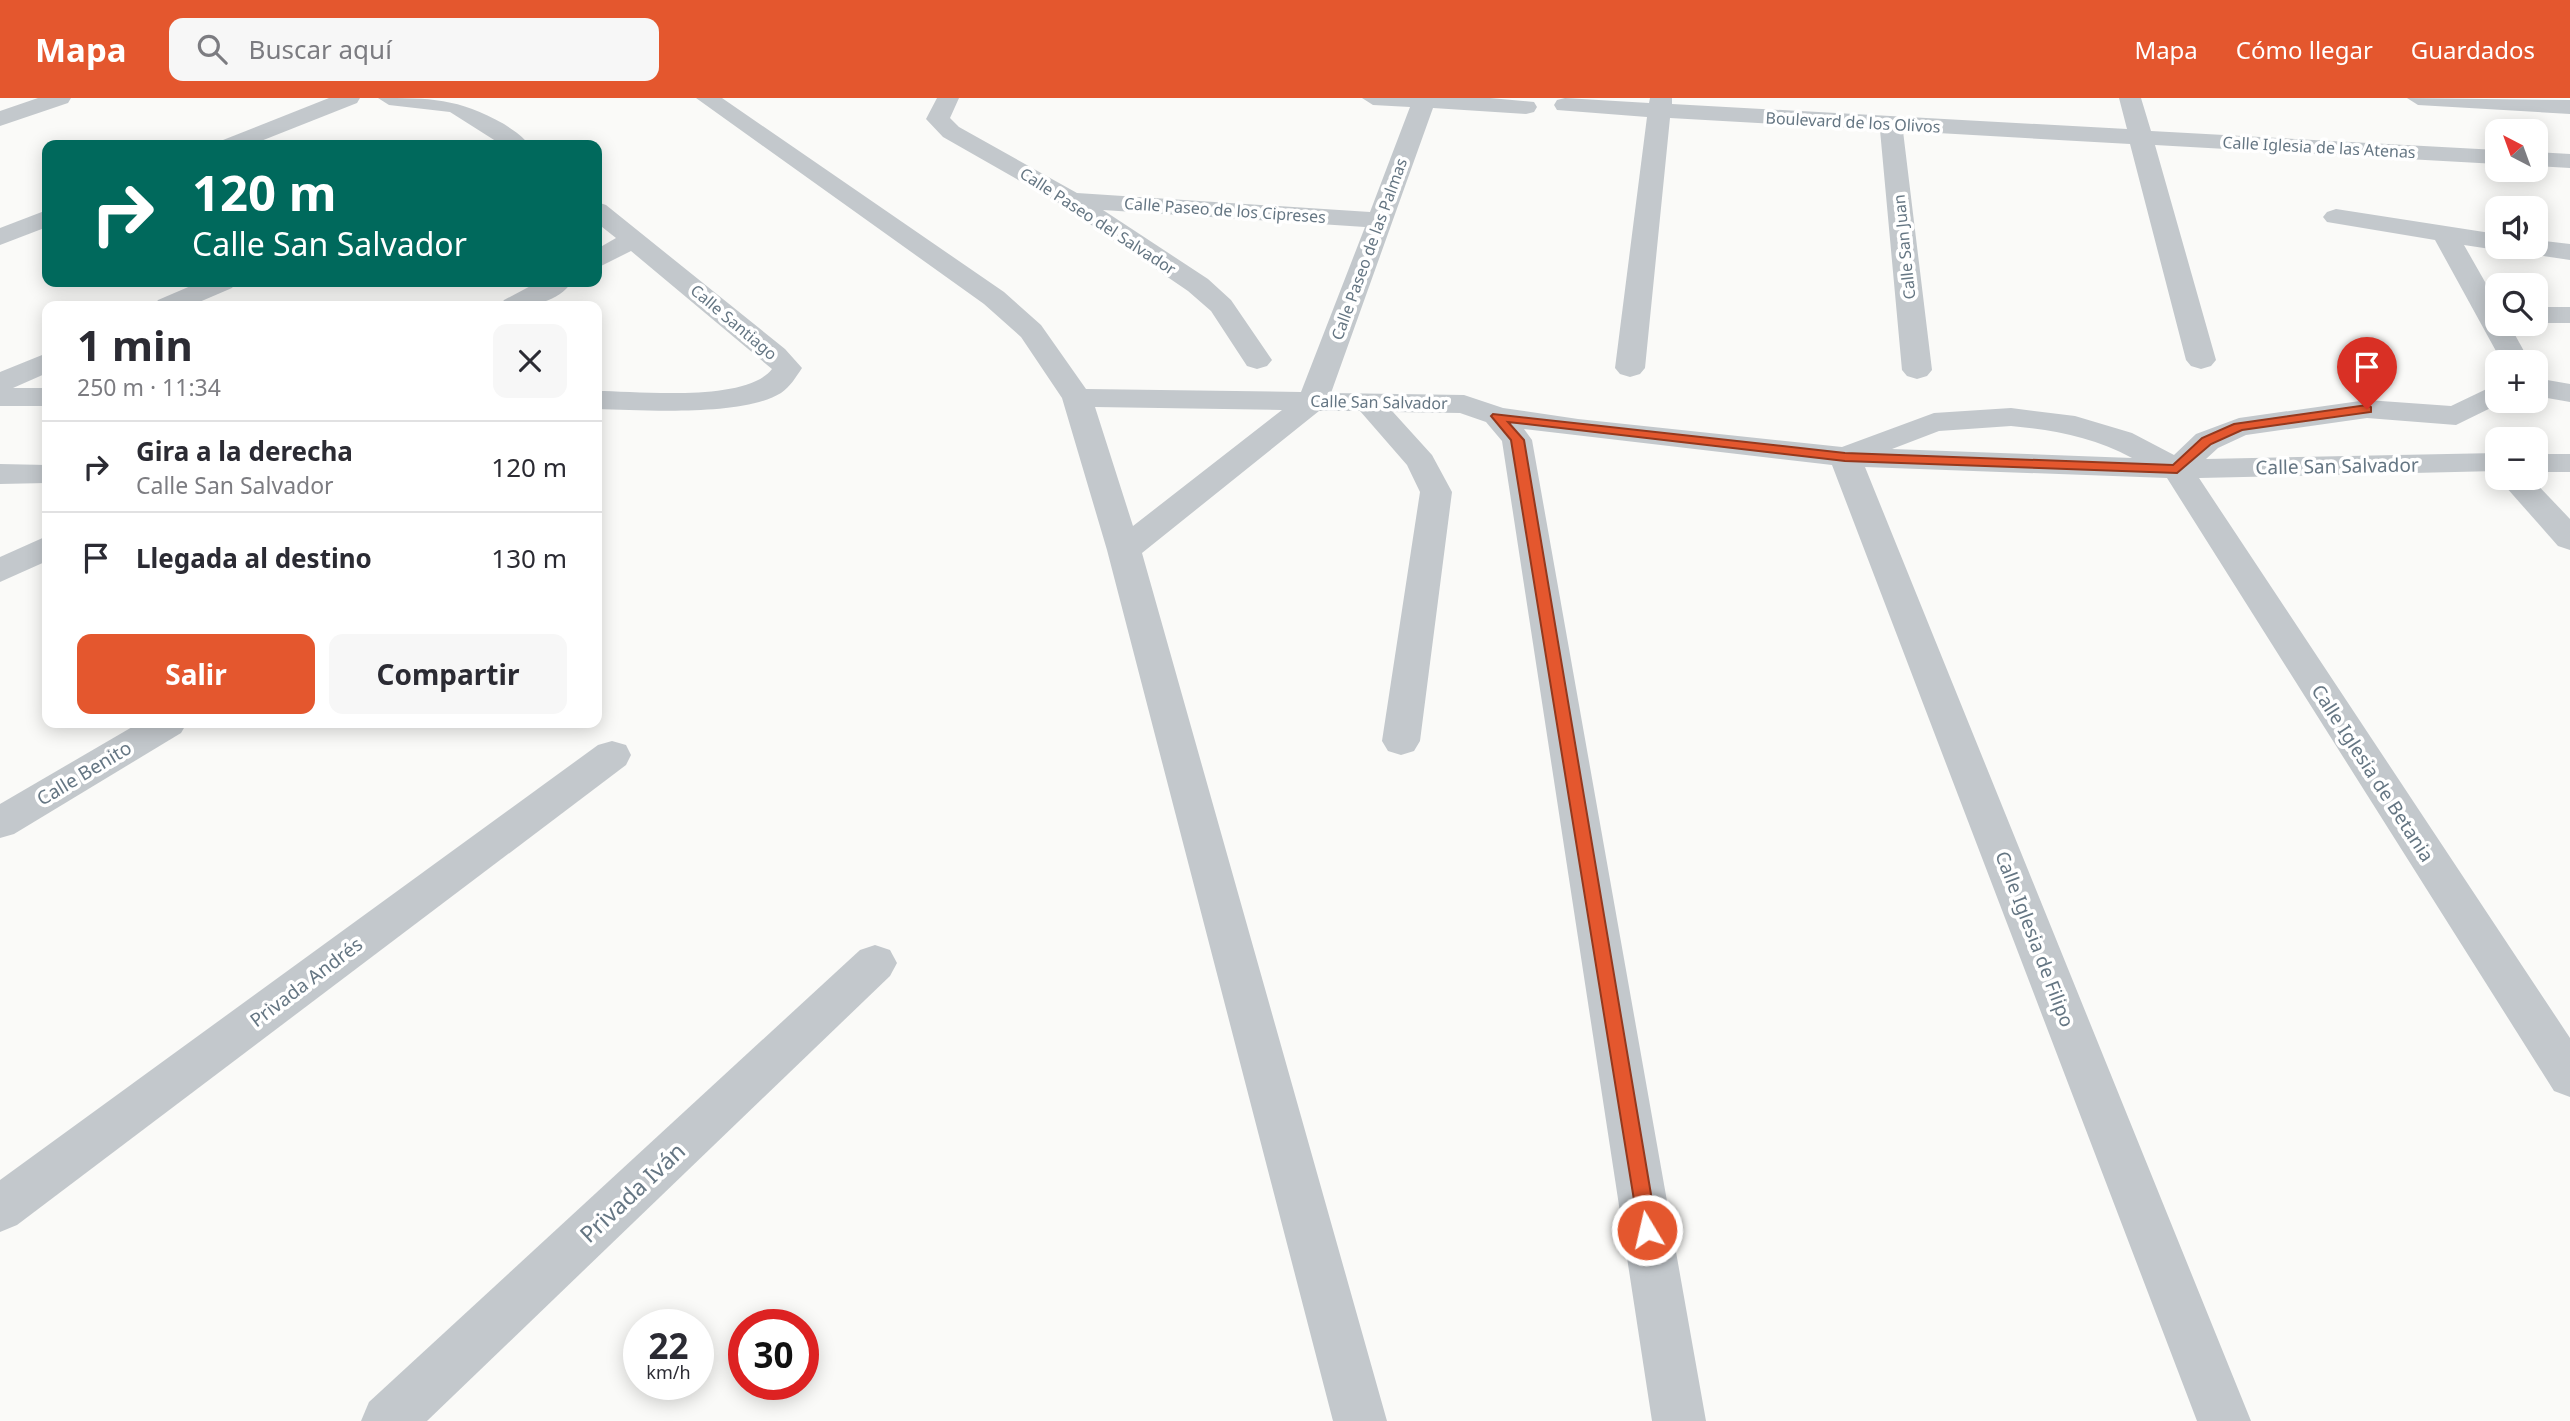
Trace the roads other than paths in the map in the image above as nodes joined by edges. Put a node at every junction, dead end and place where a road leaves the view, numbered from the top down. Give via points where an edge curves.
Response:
1 (60, 98) edge
2 (349, 98) edge
3 (389, 98) edge
4 (707, 98) edge
5 (948, 98) edge
6 (1373, 98) edge
7 (2130, 98) edge
8 (2418, 98) edge
9 (1425, 99) edge
10 (1660, 104) edge
11 (1565, 105) dead end
12 (1526, 107) dead end
13 (2570, 107) edge
14 (0, 119) edge
15 (1891, 125) junction
16 (2140, 137) junction
17 (244, 140) edge
18 (510, 140) edge
19 (2485, 156) edge
20 (2548, 160) edge
21 (2570, 161) edge
22 (1071, 200) junction
23 (602, 214) edge
24 (2336, 217) dead end
25 (42, 220) edge
26 (1380, 220) junction
27 (2445, 234) junction
28 (0, 237) edge
29 (633, 239) junction
30 (2485, 240) edge
31 (2548, 249) edge
32 (2570, 252) edge
33 (602, 257) edge
34 (211, 287) edge
35 (549, 287) edge
36 (179, 301) edge
37 (523, 301) edge
38 (2485, 302) edge
39 (2570, 314) edge
40 (2548, 315) edge
41 (2201, 359) dead end
42 (1257, 360) dead end
43 (42, 364) edge
44 (1630, 368) dead end
45 (1917, 370) dead end
46 (0, 383) edge
47 (2548, 389) edge
48 (2570, 393) edge
49 (0, 397) edge
50 (42, 397) edge
51 (1077, 398) junction
52 (2485, 400) edge
53 (1313, 401) junction
54 (1368, 402) junction
55 (602, 404) edge
56 (1497, 416) junction
57 (2456, 416) junction
58 (2485, 448) edge
59 (1845, 457) junction
60 (2485, 461) edge
61 (2548, 463) edge
62 (2570, 463) edge
63 (2177, 469) junction
64 (0, 474) edge
65 (42, 474) edge
66 (2525, 490) edge
67 (2570, 539) edge
68 (42, 550) edge
69 (1124, 550) junction
70 (0, 571) edge
71 (160, 728) edge
72 (1401, 741) dead end
73 (612, 755) dead end
74 (0, 823) edge
75 (875, 962) dead end
76 (2570, 1077) edge
77 (0, 1209) edge
78 (388, 1421) edge
79 (1360, 1421) edge
80 (1679, 1421) edge
81 (2224, 1421) edge

1 - 14 street
2 - 17 street
3 - 18 street via 457,104
4 - 51 street via 994,298 1031,331
5 - 22 street, Calle Paseo del Salvador via 938,119 951,132
6 - 9 street
7 - 16 street
8 - 13 street
9 - 12 street
9 - 26 street, Calle Paseo de las Palmas
10 - 11 street, Boulevard de los Olivos
10 - 15 street, Boulevard de los Olivos
10 - 44 street
15 - 16 street, Boulevard de los Olivos
15 - 45 street, Calle San Juan
16 - 19 street, Calle Iglesia de las Atenas
16 - 41 street
20 - 21 street
22 - 26 street, Calle Paseo de los Cipreses
22 - 42 street, Calle Paseo del Salvador via 1198,285 1221,306
23 - 29 street, Calle Santiago
24 - 27 street
25 - 28 street
26 - 53 street, Calle Paseo de las Palmas
27 - 30 street
27 - 38 street
29 - 33 street
29 - 55 street, Calle Santiago via 787,368 780,381 762,391 732,397
31 - 32 street
34 - 36 street
35 - 37 street
39 - 40 street
43 - 46 street
47 - 48 street
49 - 50 street
51 - 53 street, Calle San Salvador
51 - 69 street
52 - 57 street
53 - 54 street, Calle San Salvador
53 - 69 street
54 - 56 street, Calle San Salvador via 1464,404
54 - 72 street via 1421,462 1436,492
56 - 59 street, Calle San Salvador
56 - 80 street via 1517,440
57 - 58 street
57 - 63 street via 2367,409 2239,427 2207,441
59 - 63 street, Calle San Salvador
59 - 63 street, Calle San Salvador via 1934,422 2011,417 2064,422 2121,440
59 - 81 street, Calle Iglesia de Filipo
60 - 63 street, Calle San Salvador
61 - 62 street
63 - 76 street, Calle Iglesia de Betania
64 - 65 street
66 - 67 street
68 - 70 street
69 - 79 street
71 - 74 street, Calle Benito
73 - 77 street, Privada Andrés
75 - 78 street, Privada Iván

